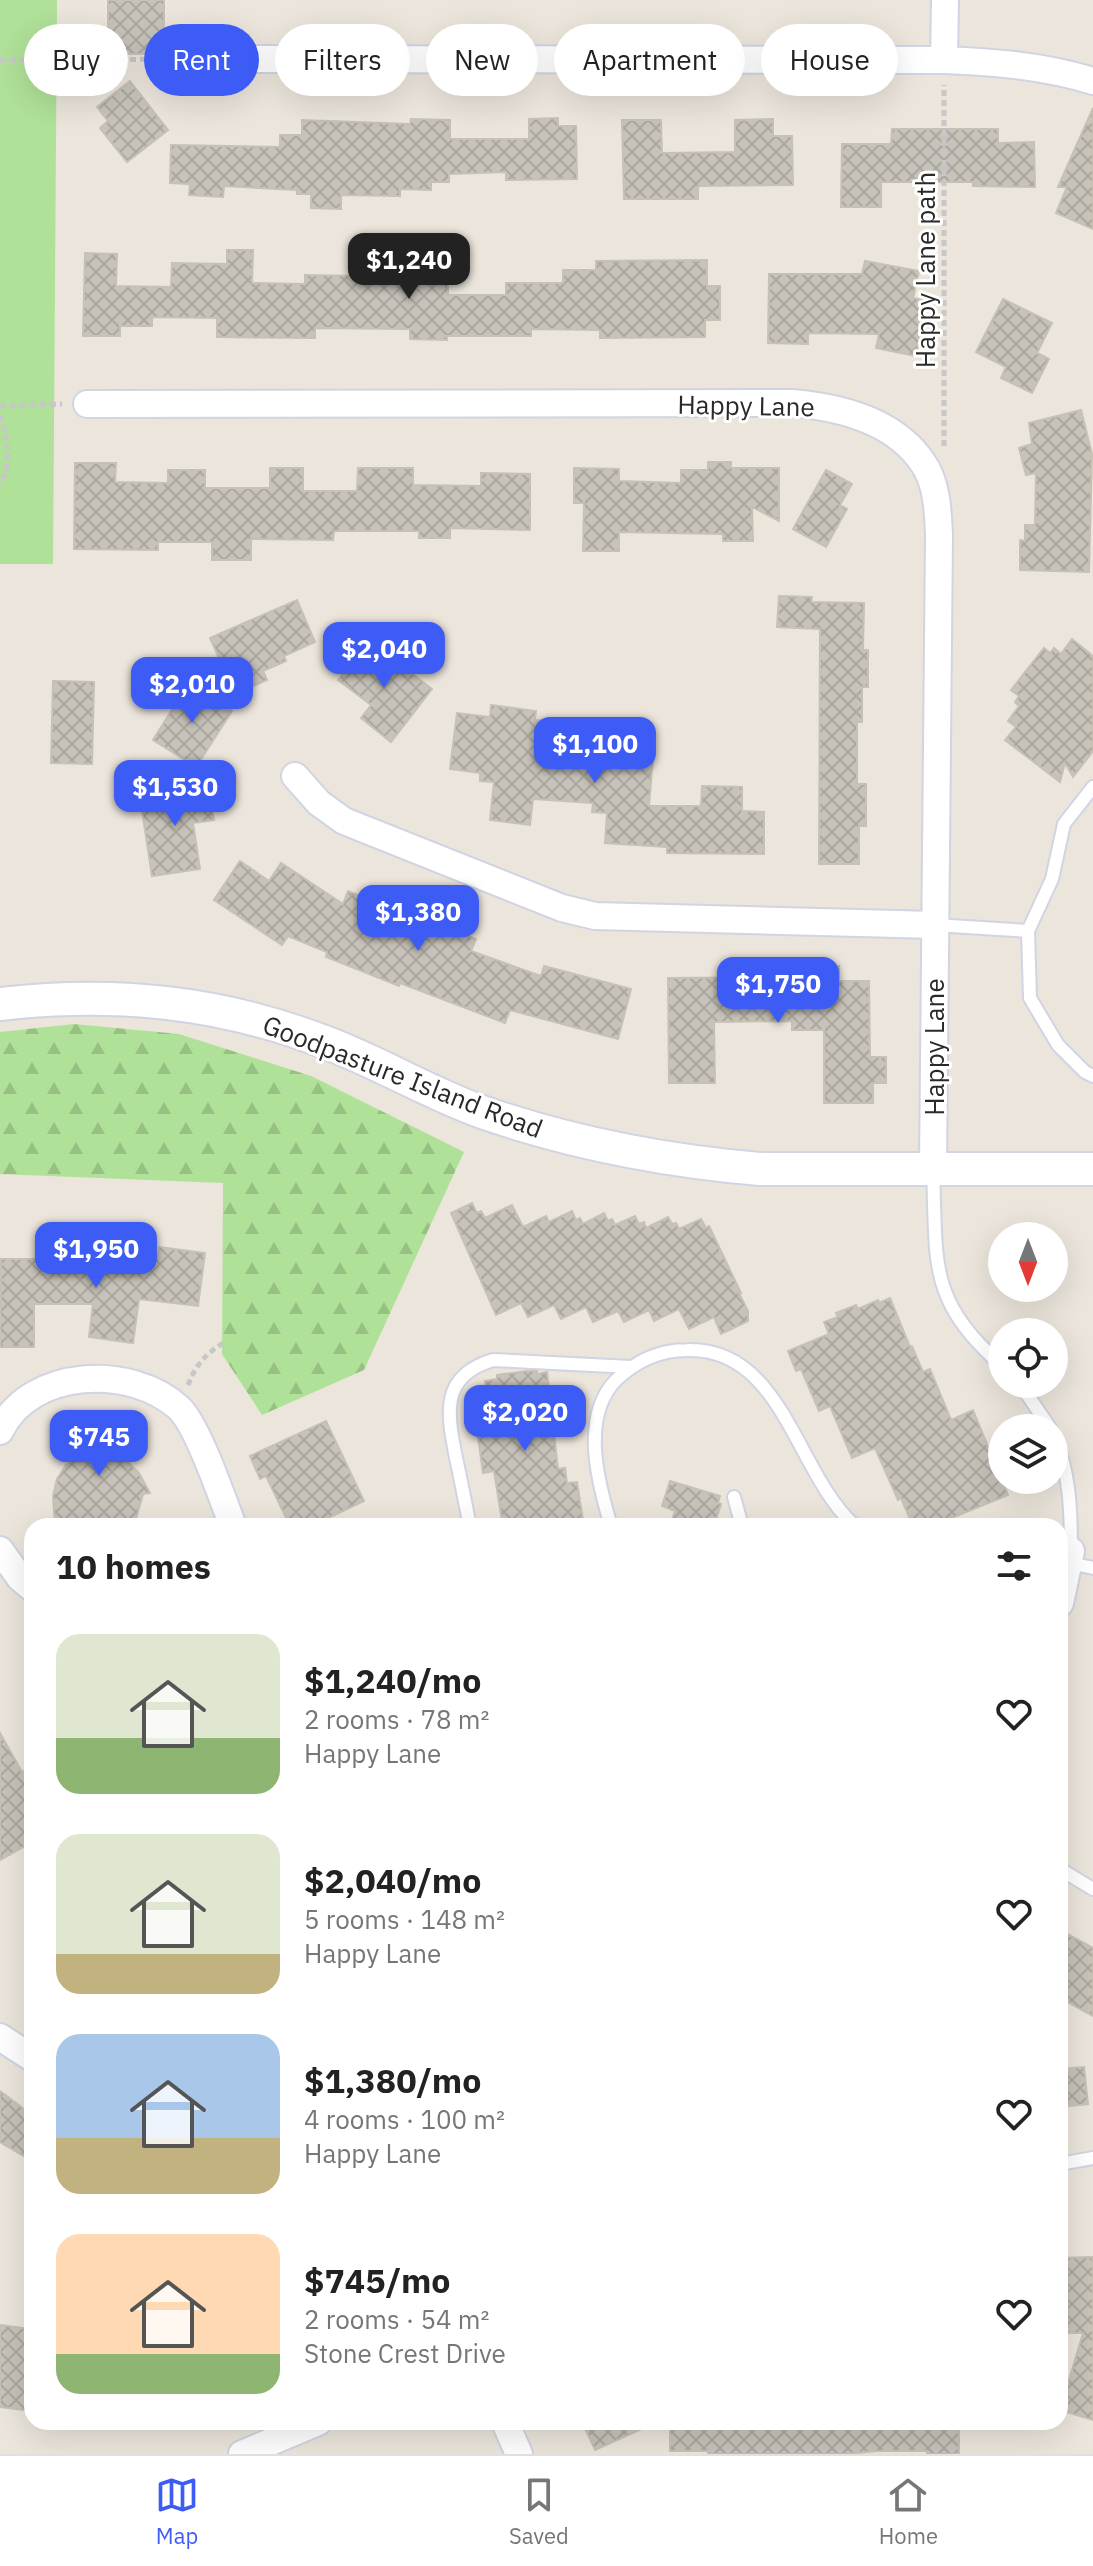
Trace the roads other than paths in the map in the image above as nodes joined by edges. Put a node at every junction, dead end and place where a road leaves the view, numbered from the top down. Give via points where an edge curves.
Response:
1 (945, 0) edge
2 (259, 59) edge
3 (944, 60) junction
4 (1093, 81) edge
5 (87, 404) road end
6 (295, 776) dead end
7 (1093, 787) edge
8 (935, 925) junction
9 (1028, 931) junction
10 (0, 1004) edge
11 (1093, 1076) edge
12 (933, 1169) junction
13 (1093, 1169) edge
14 (988, 1352) edge
15 (631, 1367) junction
16 (0, 1431) edge
17 (1068, 1487) edge
18 (734, 1497) dead end
19 (230, 1518) edge
20 (468, 1518) edge
21 (609, 1518) edge
22 (740, 1518) edge
23 (847, 1518) edge
24 (0, 1550) edge
25 (1073, 1558) edge
26 (24, 1581) edge
27 (1068, 1874) edge
28 (1093, 1889) edge
29 (0, 2037) edge
30 (24, 2053) edge
31 (1093, 2158) edge
32 (1068, 2163) edge
33 (299, 2430) edge
34 (508, 2430) edge
35 (242, 2454) edge
36 (519, 2454) edge

1 - 3 street
2 - 3 street
3 - 4 street via 1042,67
5 - 8 street, Happy Lane via 792,403 845,411 871,422 910,448 923,463 935,495
6 - 8 street via 344,821 562,908 595,916
7 - 9 lane via 1064,824 1052,879
8 - 9 lane
8 - 12 street, Happy Lane
9 - 11 lane via 1030,998 1058,1045
10 - 12 street, Goodpasture Island Road via 92,997 204,1007 328,1043 480,1111 654,1156 760,1169
12 - 13 street, Goodpasture Island Road
12 - 14 lane via 943,1291 966,1330
15 - 20 lane via 493,1360 458,1379 449,1422
15 - 21 lane via 606,1392 598,1415 598,1466
15 - 23 lane via 657,1354 685,1350 714,1352 741,1364 758,1378
16 - 19 street via 23,1403 50,1388 78,1378 132,1383 179,1408
17 - 25 lane
18 - 22 lane
24 - 26 street
27 - 28 lane
29 - 30 street
31 - 32 lane
33 - 35 street
34 - 36 street

